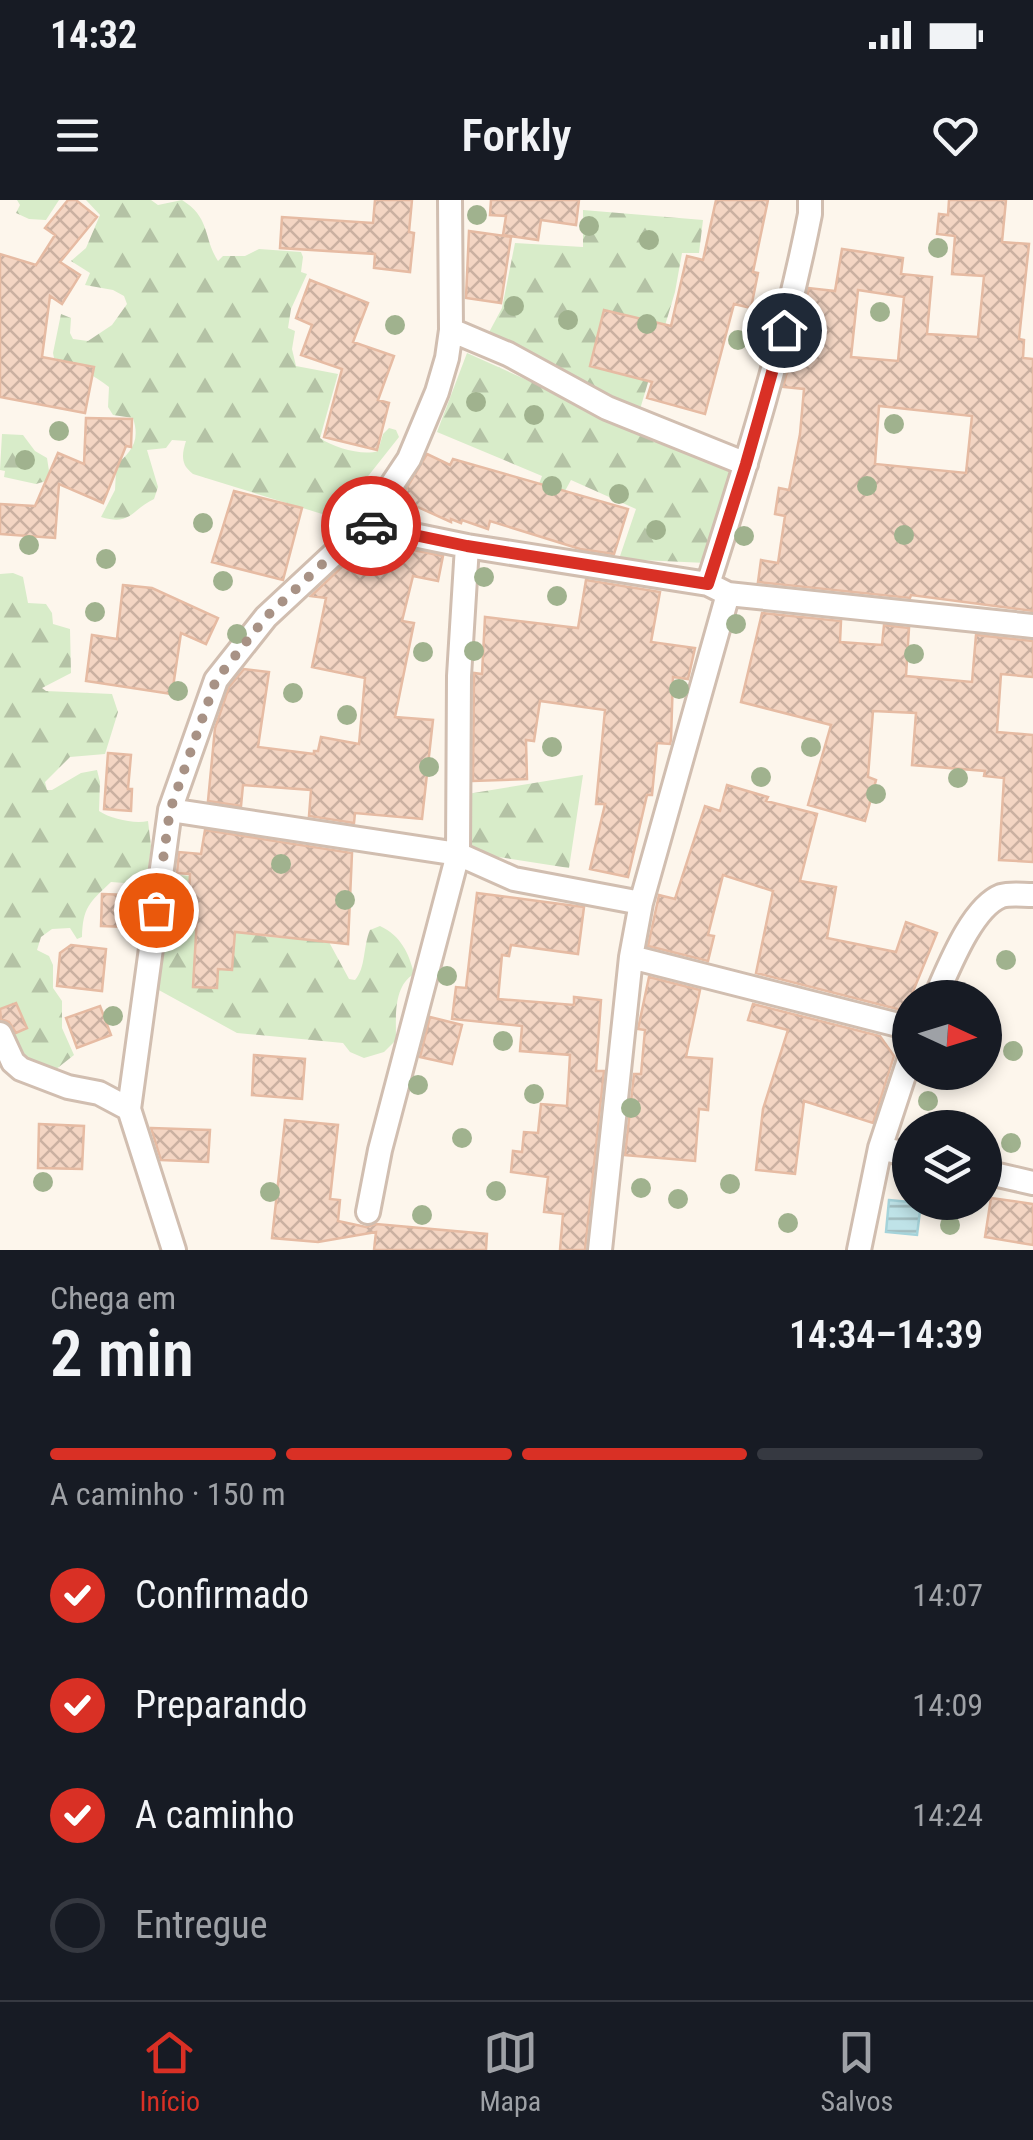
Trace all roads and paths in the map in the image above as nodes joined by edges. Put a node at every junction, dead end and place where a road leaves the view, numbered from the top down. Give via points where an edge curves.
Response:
1 (450, 200) edge
2 (810, 200) edge
3 (451, 330) junction
4 (746, 464) junction
5 (365, 524) junction
6 (467, 546) junction
7 (718, 589) junction
8 (1033, 626) edge
9 (170, 810) junction
10 (458, 854) junction
11 (1033, 895) edge
12 (640, 903) junction
13 (631, 957) junction
14 (944, 980) edge
15 (892, 1023) edge
16 (0, 1034) edge
17 (899, 1090) edge
18 (129, 1109) junction
19 (880, 1148) junction
20 (892, 1151) edge
21 (1002, 1176) edge
22 (1033, 1184) edge
23 (368, 1212) dead end
24 (174, 1250) edge
25 (600, 1250) edge
26 (858, 1250) edge

1 - 3 street
2 - 4 street via 794,296
3 - 4 street via 607,408
3 - 5 street via 437,392 408,459
4 - 7 street
5 - 6 street
5 - 9 street via 266,617 216,680
6 - 7 street
6 - 10 street
7 - 8 street
7 - 12 street
9 - 10 street
9 - 18 street
10 - 12 street via 514,879
10 - 23 street
11 - 14 street via 992,900
12 - 13 street
13 - 15 street
13 - 25 street
16 - 18 street via 21,1070
17 - 19 street
18 - 24 street
19 - 20 street
19 - 26 street
21 - 22 street

